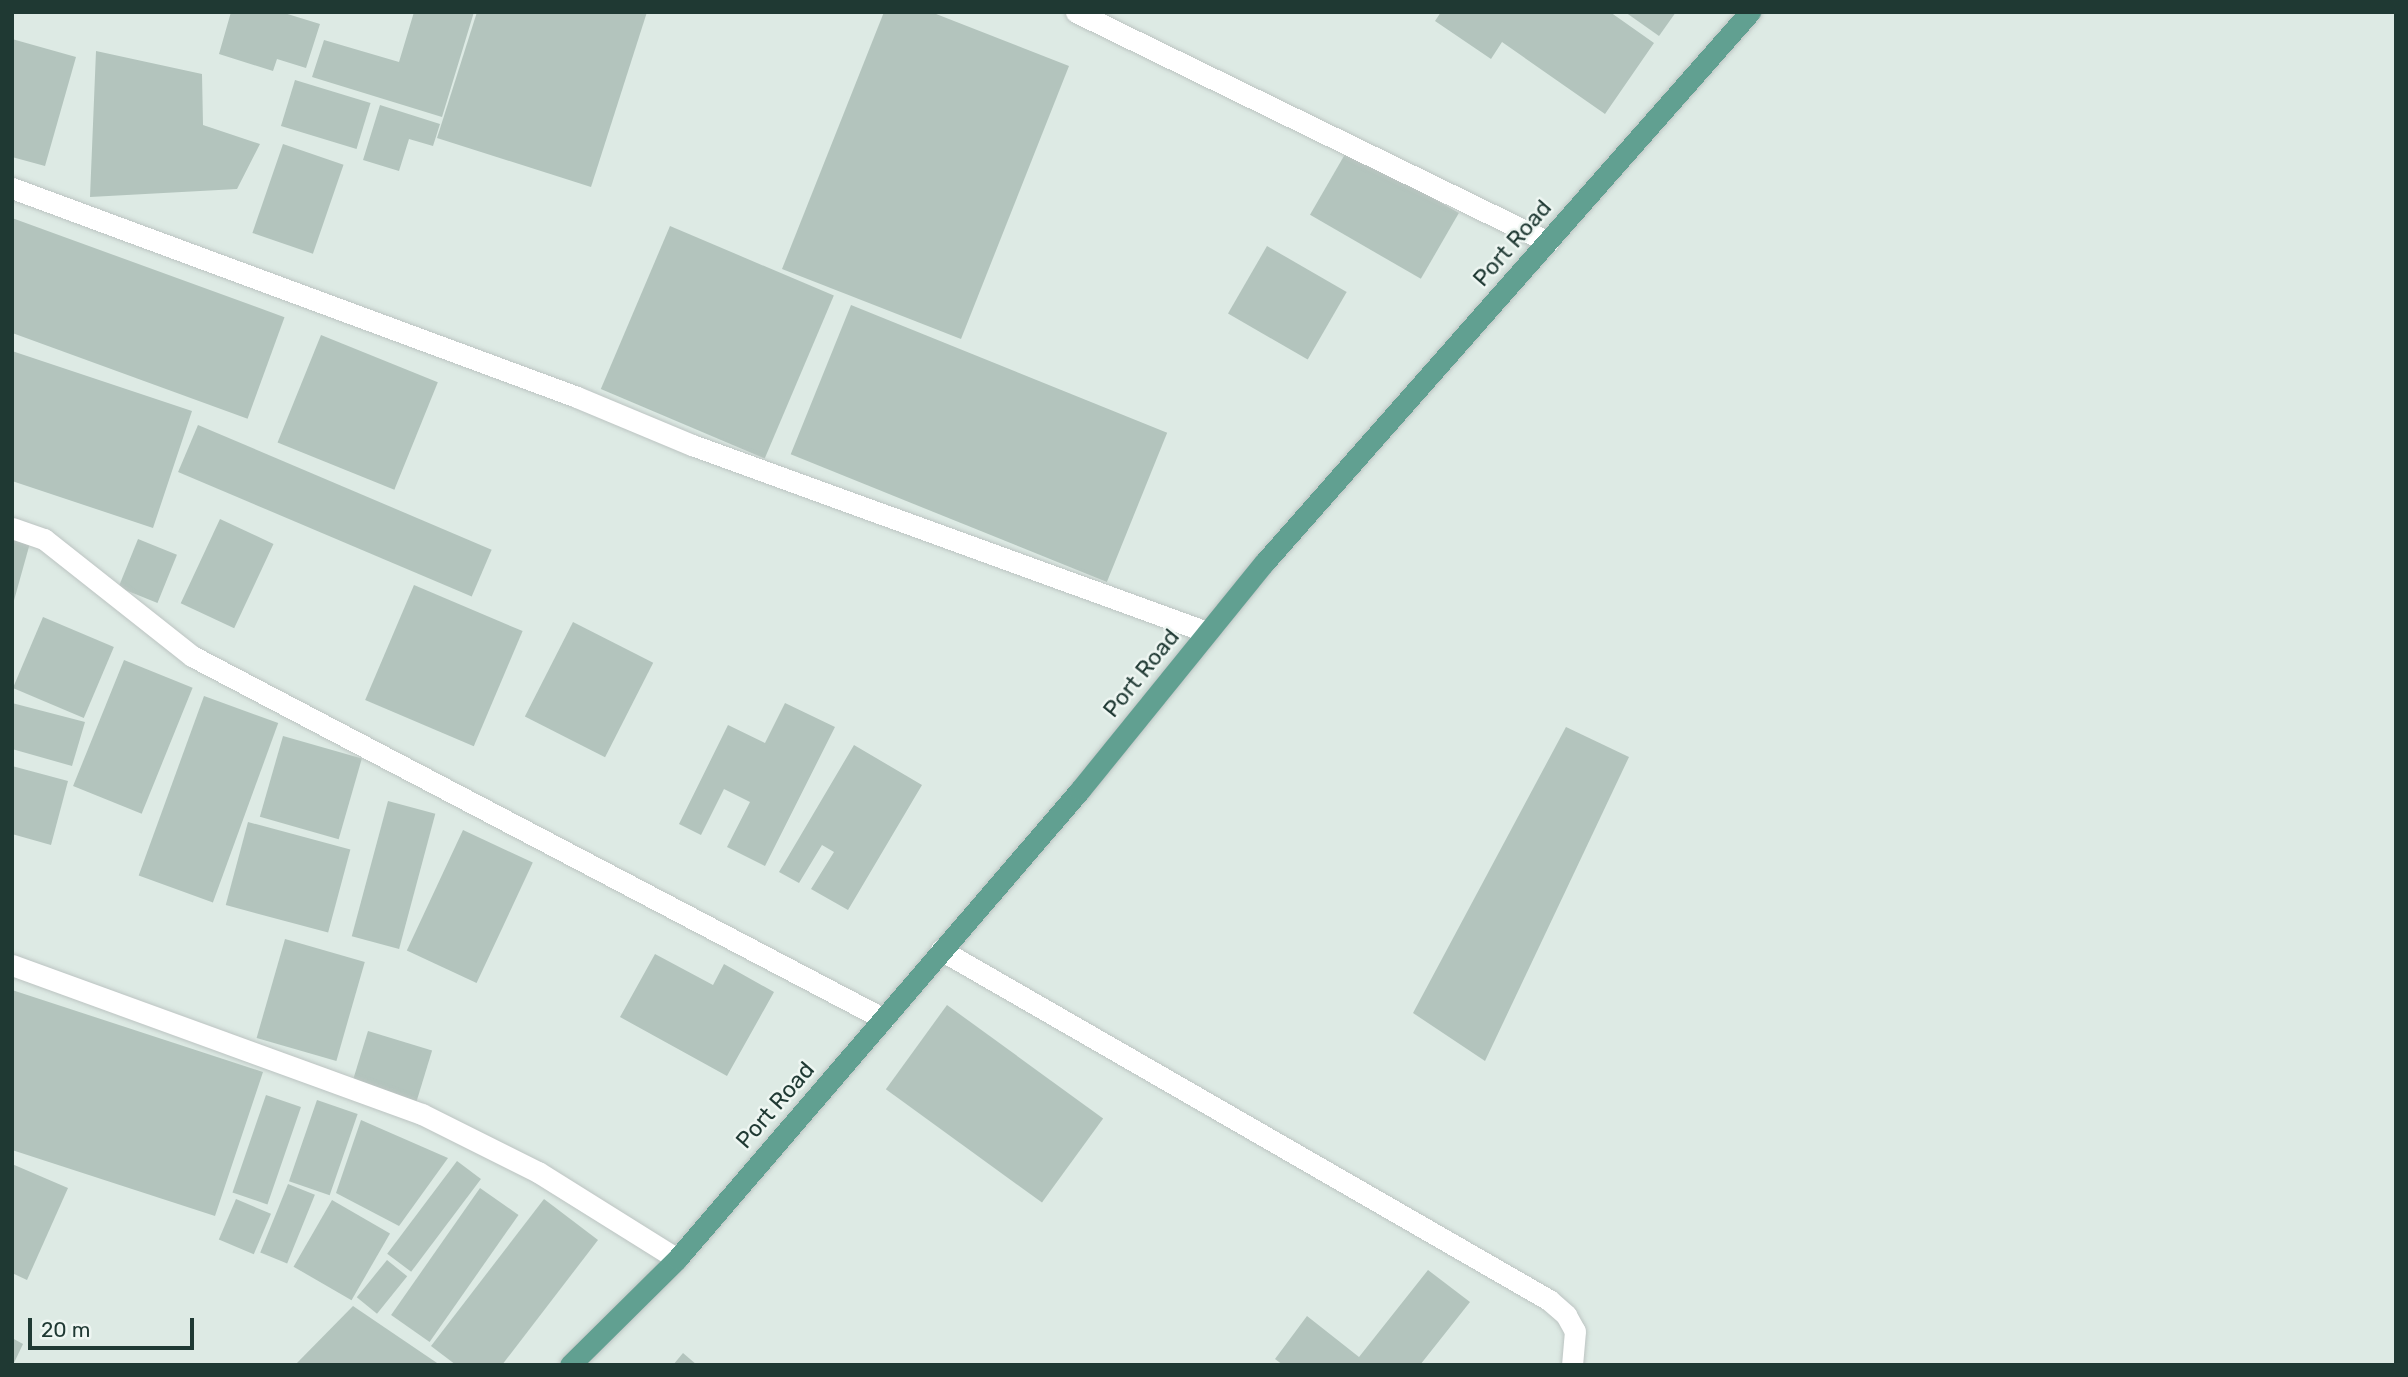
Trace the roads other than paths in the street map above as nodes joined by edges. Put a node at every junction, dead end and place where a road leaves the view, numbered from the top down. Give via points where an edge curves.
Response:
1 (1076, 12) edge
2 (1750, 12) edge
3 (12, 188) edge
4 (1548, 242) junction
5 (12, 528) edge
6 (1207, 632) junction
7 (941, 950) junction
8 (12, 965) edge
9 (884, 1018) junction
10 (677, 1259) junction
11 (570, 1365) edge
12 (1572, 1365) edge

1 - 4 street
2 - 4 main road, Port Road
3 - 6 street via 577,397 692,445
4 - 6 main road, Port Road
5 - 9 street via 44,538 192,656
6 - 7 main road, Port Road via 1080,790
7 - 9 main road, Port Road
7 - 12 street via 1549,1300 1575,1331
8 - 10 street via 422,1114 538,1172
9 - 10 main road, Port Road
10 - 11 main road, Port Road

